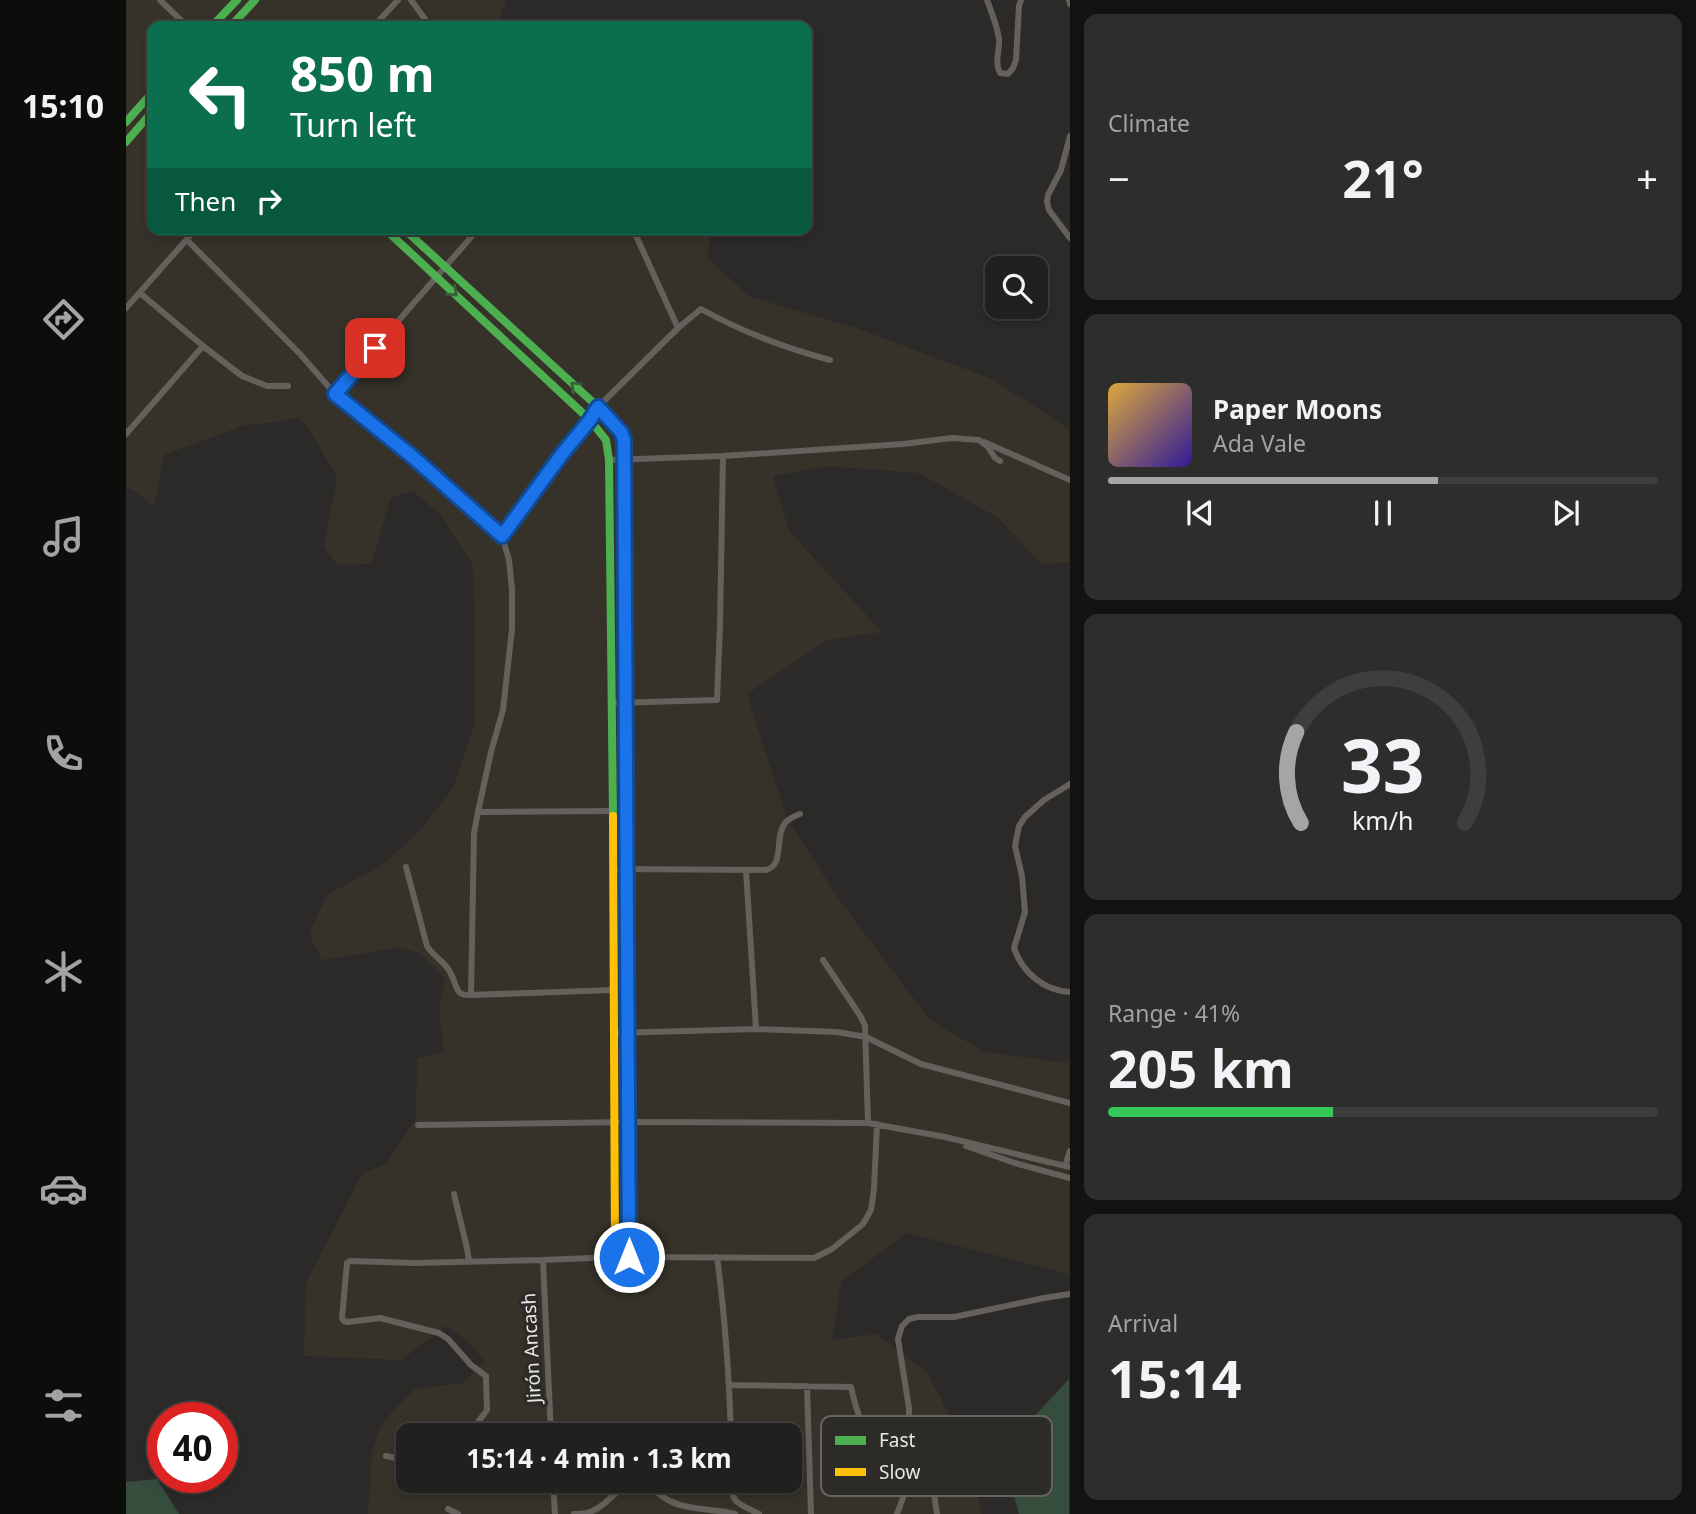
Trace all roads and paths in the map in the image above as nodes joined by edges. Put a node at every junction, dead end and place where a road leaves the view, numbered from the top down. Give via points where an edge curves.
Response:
1 (160, 0) edge
2 (237, 0) edge
3 (255, 0) edge
4 (398, 0) edge
5 (411, 0) edge
6 (987, 0) edge
7 (1021, 0) edge
8 (182, 21) edge
9 (217, 21) edge
10 (236, 21) edge
11 (379, 21) edge
12 (426, 21) edge
13 (147, 99) edge
14 (147, 119) edge
15 (126, 122) edge
16 (1069, 136) edge
17 (126, 142) edge
18 (191, 235) edge
19 (391, 235) edge
20 (410, 235) edge
21 (473, 235) edge
22 (636, 235) edge
23 (1069, 238) edge
24 (187, 240) junction
25 (445, 267) junction
26 (437, 277) junction
27 (140, 293) junction
28 (126, 308) edge
29 (677, 328) junction
30 (203, 346) junction
31 (830, 360) dead end
32 (288, 386) dead end
33 (335, 394) junction
34 (598, 407) junction
35 (590, 420) junction
36 (126, 434) edge
37 (979, 440) junction
38 (723, 456) junction
39 (624, 459) junction
40 (609, 460) junction
41 (1000, 461) dead end
42 (1069, 480) edge
43 (502, 536) junction
44 (625, 702) junction
45 (611, 703) junction
46 (1069, 784) edge
47 (614, 811) junction
48 (478, 812) junction
49 (800, 814) dead end
50 (406, 867) dead end
51 (613, 869) junction
52 (627, 869) junction
53 (746, 870) junction
54 (823, 960) dead end
55 (613, 990) junction
56 (1069, 992) edge
57 (471, 995) junction
58 (756, 1029) junction
59 (627, 1032) junction
60 (614, 1033) junction
61 (866, 1037) junction
62 (1069, 1103) edge
63 (614, 1122) junction
64 (628, 1122) junction
65 (868, 1123) junction
66 (877, 1124) junction
67 (418, 1125) dead end
68 (935, 1135) junction
69 (1069, 1151) edge
70 (1067, 1167) edge
71 (1069, 1178) edge
72 (454, 1194) dead end
73 (615, 1257) junction
74 (629, 1257) junction
75 (717, 1257) junction
76 (543, 1260) junction
77 (469, 1261) junction
78 (1069, 1294) edge
79 (729, 1385) junction
80 (807, 1386) junction
81 (859, 1416) edge
82 (909, 1416) edge
83 (478, 1423) edge
84 (550, 1423) edge
85 (731, 1423) edge
86 (386, 1456) dead end
87 (396, 1458) edge
88 (554, 1493) edge
89 (731, 1493) edge
90 (904, 1496) edge
91 (934, 1496) edge
92 (448, 1509) dead end
93 (458, 1514) edge
94 (555, 1514) edge
95 (573, 1514) edge
96 (735, 1514) edge
97 (760, 1514) edge
98 (811, 1514) edge
99 (897, 1514) edge
100 (937, 1514) edge

1 - 8 street
2 - 9 street
3 - 10 street
4 - 11 street
5 - 12 street
6 - 7 street via 999,43 997,67 1003,75 1016,60
13 - 15 street
14 - 17 street
16 - 23 street via 1047,202
18 - 24 street
19 - 26 street
20 - 25 street
21 - 25 street
22 - 29 street
24 - 27 street
24 - 33 street
25 - 26 street
34 -> 25 street
26 - 33 street
26 -> 35 street
27 - 28 street
27 - 30 street
29 - 31 street via 701,309 750,334
29 - 34 street
30 - 32 street via 242,376 267,386
30 - 36 street
33 - 43 street
34 - 35 street
34 - 39 street via 621,432
35 - 40 street via 606,440
35 - 43 street
37 - 38 street via 952,438
37 - 41 street
37 - 42 street
38 - 39 street
38 - 44 street via 717,701
39 - 40 street
39 - 44 street
40 - 45 street
43 - 48 street via 509,560 512,629 503,710
44 - 45 street
44 - 52 street
45 - 47 street
46 - 56 street via 1026,817 1016,836 1025,912 1014,948 1030,974 1048,987
47 - 48 street
47 - 51 street
48 - 57 street
49 - 53 street via 782,827 775,866
50 - 57 street via 427,946 451,972 459,992
51 - 52 street
51 - 55 street
52 - 53 street
52 - 59 street
53 - 58 street
54 - 61 street via 861,1017
55 - 57 street
55 - 60 street
58 - 59 street
58 - 61 street
59 - 60 street
59 - 64 street
60 - 63 street
61 - 62 street via 922,1064
61 - 65 street
63 - 64 street
63 - 67 street
63 - 73 street
64 - 65 street
64 - 74 street
65 - 66 street
66 - 68 street
66 - 75 street via 874,1189 863,1224 814,1258
68 - 70 street
68 - 71 street
69 - 70 street
72 - 77 street
73 - 74 street
73 - 76 street
74 - 75 street
75 - 79 street
76 - 77 street
76 - 84 street, Jirón Ancash
77 - 83 street via 349,1261 342,1318 348,1322 380,1318 439,1332 487,1378 487,1410
78 - 82 street via 954,1317 909,1320 898,1339
79 - 80 street
79 - 85 street
80 - 81 street via 851,1387
80 - 98 street
86 - 87 street
88 - 94 street
89 - 97 street via 734,1501
90 - 99 street
91 - 100 street
92 - 93 street
95 - 96 street via 601,1507 632,1483 642,1483 684,1506

